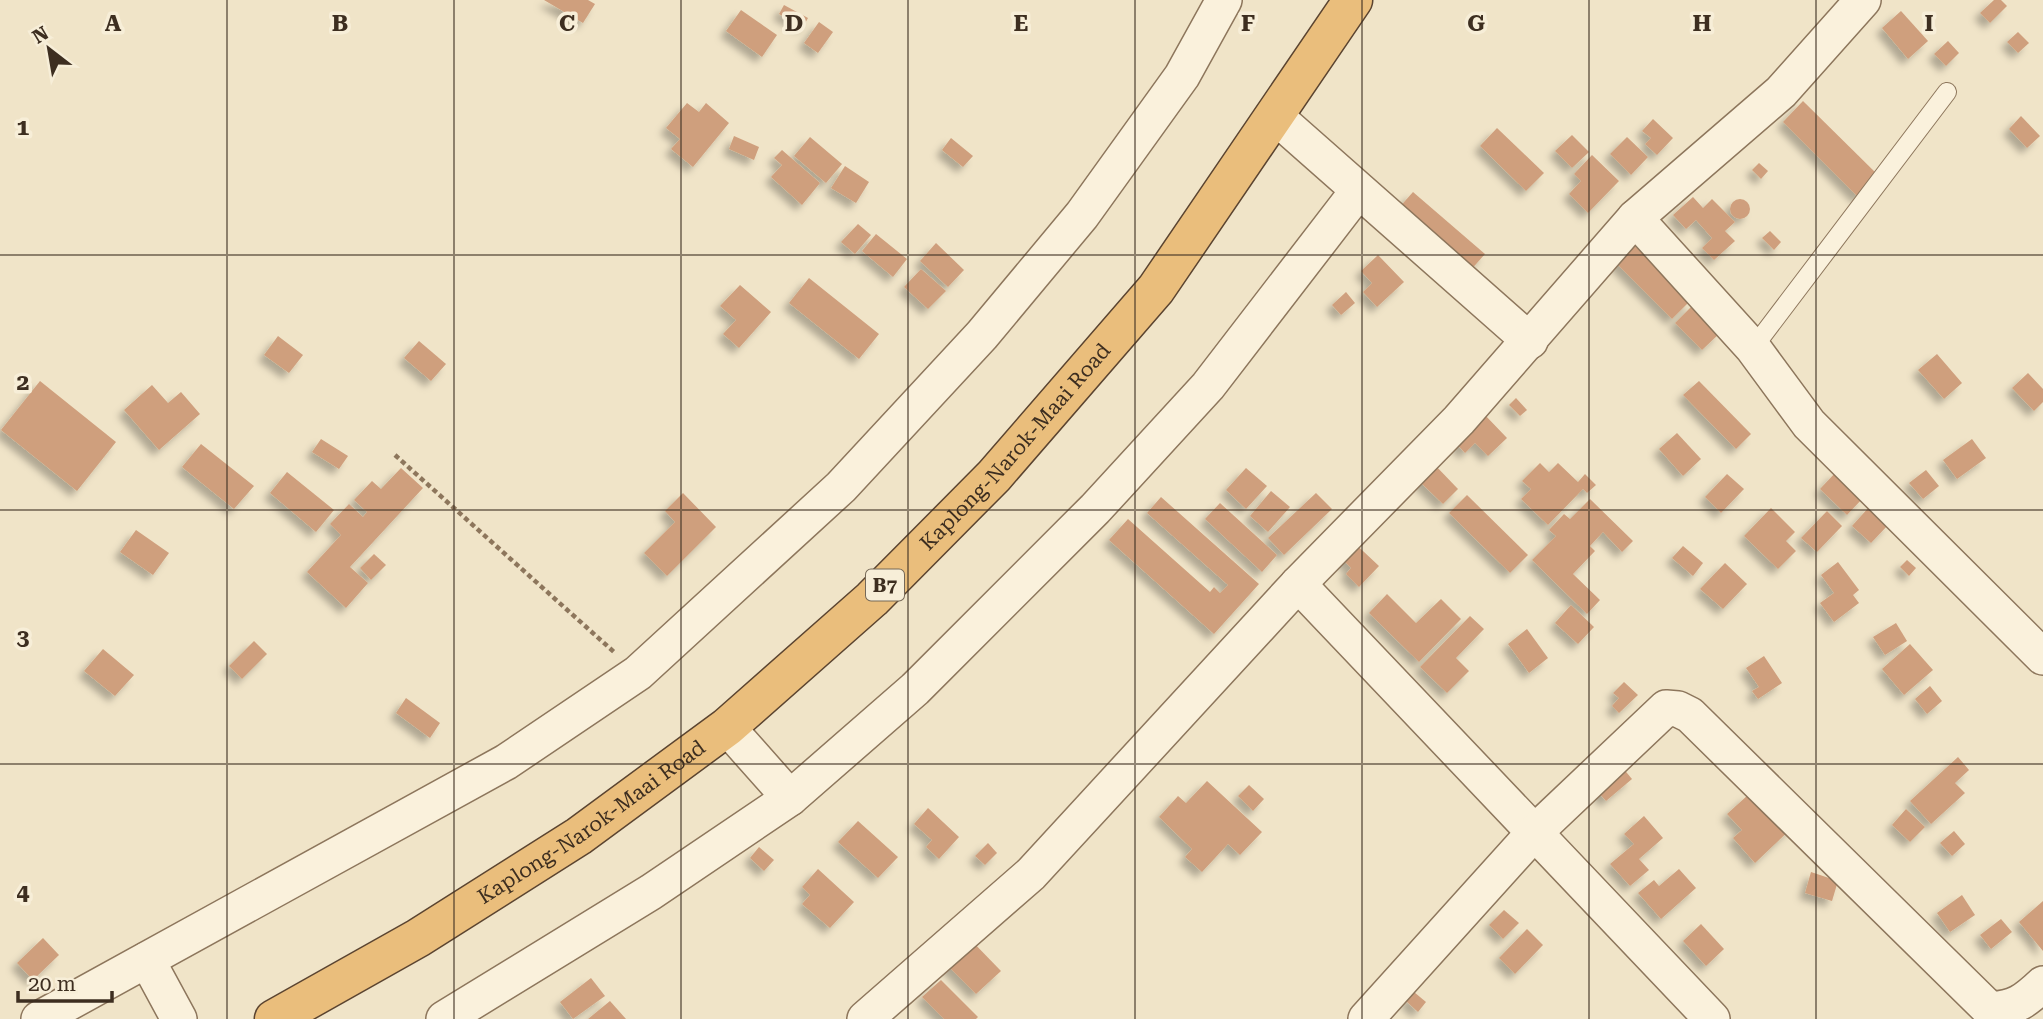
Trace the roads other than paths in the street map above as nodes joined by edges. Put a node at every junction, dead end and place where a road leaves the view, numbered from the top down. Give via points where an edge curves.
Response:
1 (1224, 0) edge
2 (1353, 0) edge
3 (1863, 0) edge
4 (1947, 92) dead end
5 (1276, 117) junction
6 (1358, 191) junction
7 (1635, 218) junction
8 (1530, 341) junction
9 (1753, 348) junction
10 (1298, 584) junction
11 (2043, 657) edge
12 (727, 727) junction
13 (790, 798) junction
14 (1533, 834) junction
15 (147, 960) junction
16 (2043, 984) edge
17 (39, 1019) edge
18 (179, 1019) edge
19 (274, 1019) edge
20 (444, 1019) edge
21 (865, 1019) edge
22 (1366, 1019) edge
23 (1712, 1019) edge

1 - 15 street via 1181,76 1082,215 982,335 841,487 638,673 506,762
2 - 5 highway, Kaplong-Narok-Maai Road / B7
3 - 7 street via 1781,92
4 - 9 lane
5 - 6 street
5 - 12 highway, Kaplong-Narok-Maai Road / B7 via 1156,289 993,476 872,598
6 - 8 street
6 - 13 street via 1208,386 1095,509 915,689
7 - 8 street
7 - 9 street
8 - 10 street
9 - 11 street via 1809,424
10 - 14 street
10 - 21 street via 1031,874
12 - 13 street
12 - 19 highway, Kaplong-Narok-Maai Road / B7 via 579,836 418,938
13 - 20 street via 651,892
14 - 16 street via 1656,714 1666,708 1678,709 1690,715 1989,1009 2005,1010 2022,1003
14 - 22 street
14 - 23 street
15 - 17 street
15 - 18 street

